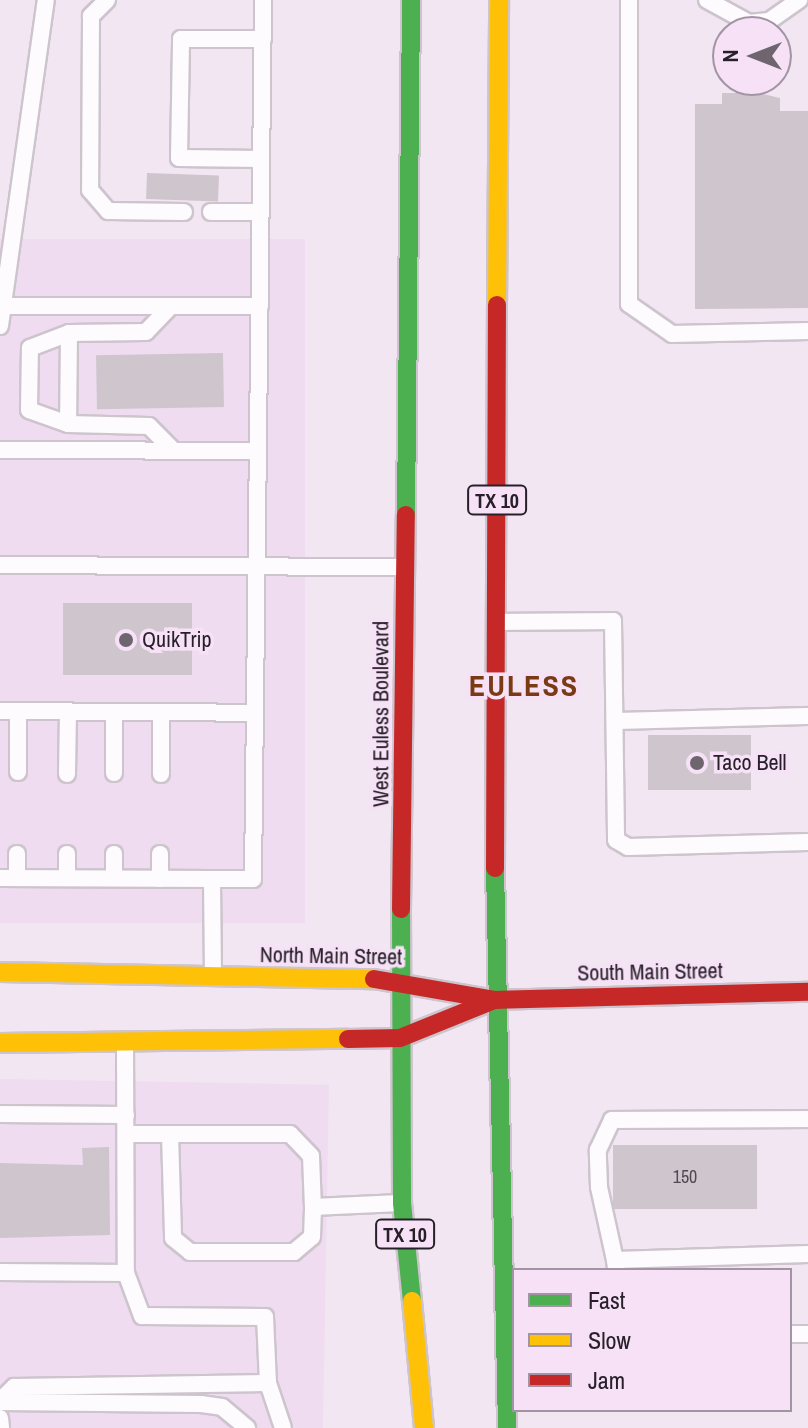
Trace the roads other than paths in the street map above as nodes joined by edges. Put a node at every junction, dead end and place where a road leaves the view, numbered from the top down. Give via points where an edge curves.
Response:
1 (46, 0) edge
2 (107, 0) edge
3 (263, 0) edge
4 (411, 0) edge
5 (499, 0) edge
6 (629, 0) edge
7 (707, 0) edge
8 (799, 0) edge
9 (263, 39) junction
10 (261, 159) junction
11 (184, 212) dead end
12 (211, 212) dead end
13 (261, 212) junction
14 (3, 306) junction
15 (171, 306) junction
16 (260, 306) junction
17 (0, 326) edge
18 (808, 331) edge
19 (69, 333) junction
20 (68, 424) junction
21 (0, 450) edge
22 (173, 450) junction
23 (257, 451) junction
24 (0, 565) edge
25 (256, 567) junction
26 (407, 567) junction
27 (496, 622) junction
28 (0, 711) edge
29 (18, 711) junction
30 (68, 712) junction
31 (114, 712) junction
32 (161, 713) junction
33 (255, 713) junction
34 (808, 716) edge
35 (615, 721) junction
36 (18, 772) dead end
37 (114, 773) dead end
38 (67, 774) dead end
39 (161, 774) dead end
40 (808, 842) edge
41 (17, 854) dead end
42 (67, 854) dead end
43 (114, 854) dead end
44 (160, 854) dead end
45 (9, 878) edge
46 (67, 878) junction
47 (114, 878) junction
48 (160, 879) junction
49 (212, 879) junction
50 (0, 972) edge
51 (213, 978) junction
52 (403, 980) junction
53 (808, 992) edge
54 (494, 1000) junction
55 (400, 1038) junction
56 (125, 1042) junction
57 (0, 1043) edge
58 (21, 1043) junction
59 (0, 1051) edge
60 (0, 1114) edge
61 (126, 1115) junction
62 (808, 1119) edge
63 (126, 1134) junction
64 (170, 1134) junction
65 (402, 1203) junction
66 (313, 1207) junction
67 (808, 1254) edge
68 (615, 1265) edge
69 (0, 1272) edge
70 (126, 1273) junction
71 (508, 1349) edge
72 (268, 1383) junction
73 (0, 1402) edge
74 (0, 1418) edge
75 (1, 1428) edge
76 (247, 1428) edge
77 (283, 1428) edge
78 (424, 1428) edge
79 (507, 1428) edge

1 - 14 lane
2 - 11 lane via 91,16 90,190 108,211
3 - 9 lane
4 - 26 main road, West Euless Boulevard / TX 10
5 - 27 main road, TX 10
6 - 18 lane via 629,304 672,334
7 - 8 lane via 749,23 769,21
9 - 10 lane
9 - 10 lane via 181,39 179,158
10 - 13 lane
12 - 13 lane
13 - 16 lane
14 - 15 lane
14 - 17 lane
15 - 16 lane
15 - 19 lane via 146,332
16 - 23 lane
19 - 20 lane
19 - 20 lane via 30,348 29,410
20 - 22 lane via 149,426
21 - 22 lane
22 - 23 lane
23 - 25 lane
24 - 25 lane
25 - 26 lane
25 - 33 lane
26 - 52 main road, West Euless Boulevard / TX 10
27 - 35 lane via 613,621
27 - 54 main road, TX 10
28 - 29 lane
29 - 30 lane
29 - 36 lane
30 - 31 lane
30 - 38 lane
31 - 32 lane
31 - 37 lane
32 - 33 lane
32 - 39 lane
33 - 49 lane via 253,879
34 - 35 lane
35 - 40 lane via 616,840 628,847
41 - 45 lane
42 - 46 lane
43 - 47 lane
44 - 48 lane
45 - 46 lane
46 - 47 lane
47 - 48 lane
48 - 49 lane
49 - 51 lane
50 - 51 main road, North Main Street
51 - 52 main road, North Main Street
52 - 54 main road, North Main Street
52 - 55 main road, West Euless Boulevard / TX 10
53 - 54 main road, South Main Street
54 - 55 main road
54 - 71 main road, TX 10
55 - 56 main road
55 - 65 main road, West Euless Boulevard / TX 10
56 - 58 main road
56 - 61 lane
57 - 58 main road
58 - 59 main road
60 - 61 lane
61 - 63 lane
62 - 68 lane via 612,1120 598,1150 599,1187
63 - 64 lane
63 - 70 lane
64 - 66 lane via 290,1134 311,1156
64 - 66 lane via 173,1238 190,1252 294,1252 312,1237
65 - 66 lane
65 - 78 main road, West Euless Boulevard / TX 10
67 - 68 lane
69 - 70 lane
70 - 72 lane via 142,1316 265,1317
71 - 79 main road, TX 10
72 - 73 lane via 14,1387
72 - 77 lane
73 - 76 lane via 201,1404 222,1407
74 - 75 lane

